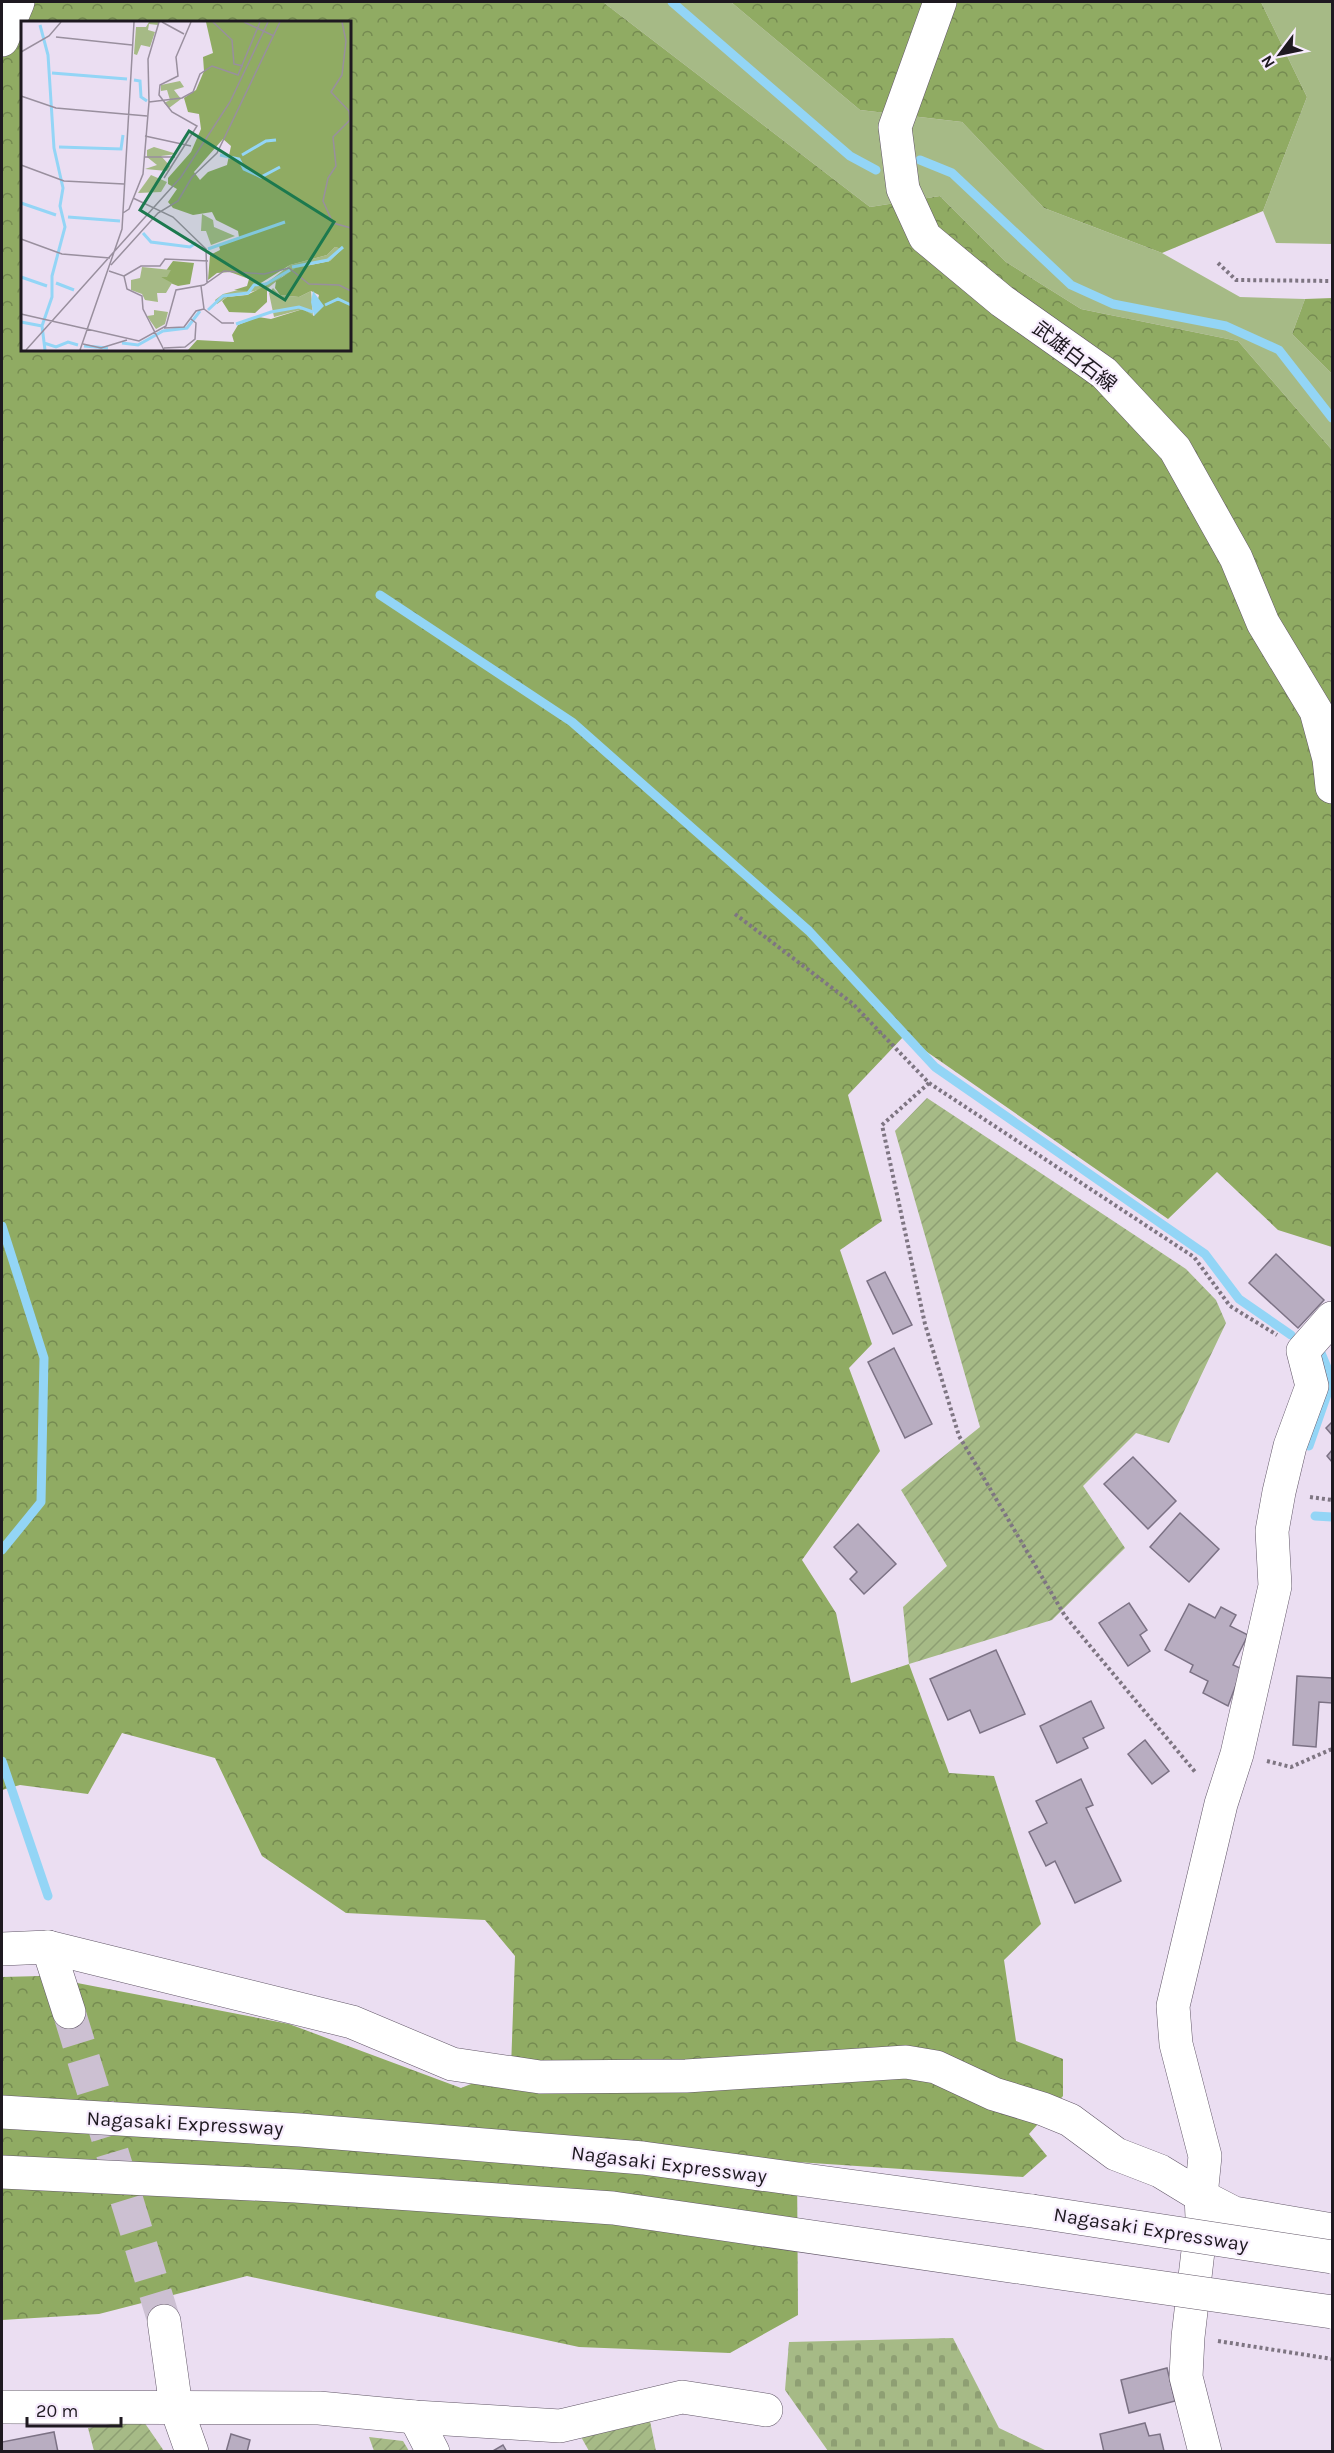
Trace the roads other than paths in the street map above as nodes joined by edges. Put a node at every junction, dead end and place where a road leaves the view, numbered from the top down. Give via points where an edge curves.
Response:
1 (18, 2) edge
2 (940, 2) edge
3 (2, 40) edge
4 (1332, 787) edge
5 (1332, 1318) edge
6 (48, 1947) junction
7 (2, 1949) edge
8 (69, 2012) tunnel mouth
9 (2, 2112) edge
10 (2, 2172) edge
11 (1201, 2196) junction
12 (1332, 2230) edge
13 (1332, 2257) edge
14 (1332, 2312) edge
15 (164, 2321) tunnel mouth
16 (2, 2407) edge
17 (176, 2407) junction
18 (766, 2410) dead end
19 (415, 2417) junction
20 (192, 2451) edge
21 (433, 2451) edge
22 (1205, 2451) edge

1 - 3 main road
2 - 4 main road, 武雄白石線 via 895,127 903,189 925,237 1002,301 1104,373 1175,449 1236,558 1263,623 1316,711
5 - 11 main road via 1303,1351 1312,1386 1290,1446 1279,1492 1272,1531 1275,1586 1238,1754 1221,1804 1173,2006 1176,2044 1205,2156
6 - 7 main road
6 - 8 main road
6 - 11 main road via 352,2022 452,2064 540,2077 686,2076 906,2062 936,2067 994,2094 1070,2120 1116,2154 1160,2171
9 - 13 main road, Nagasaki Expressway, bridge via 300,2130 643,2158
10 - 14 main road, bridge via 295,2186 613,2208
11 - 12 main road via 1234,2213
11 - 22 main road via 1186,2377
15 - 17 main road
16 - 17 main road
17 - 19 main road via 319,2408
17 - 20 main road
18 - 19 main road via 682,2397 560,2426
19 - 21 main road

